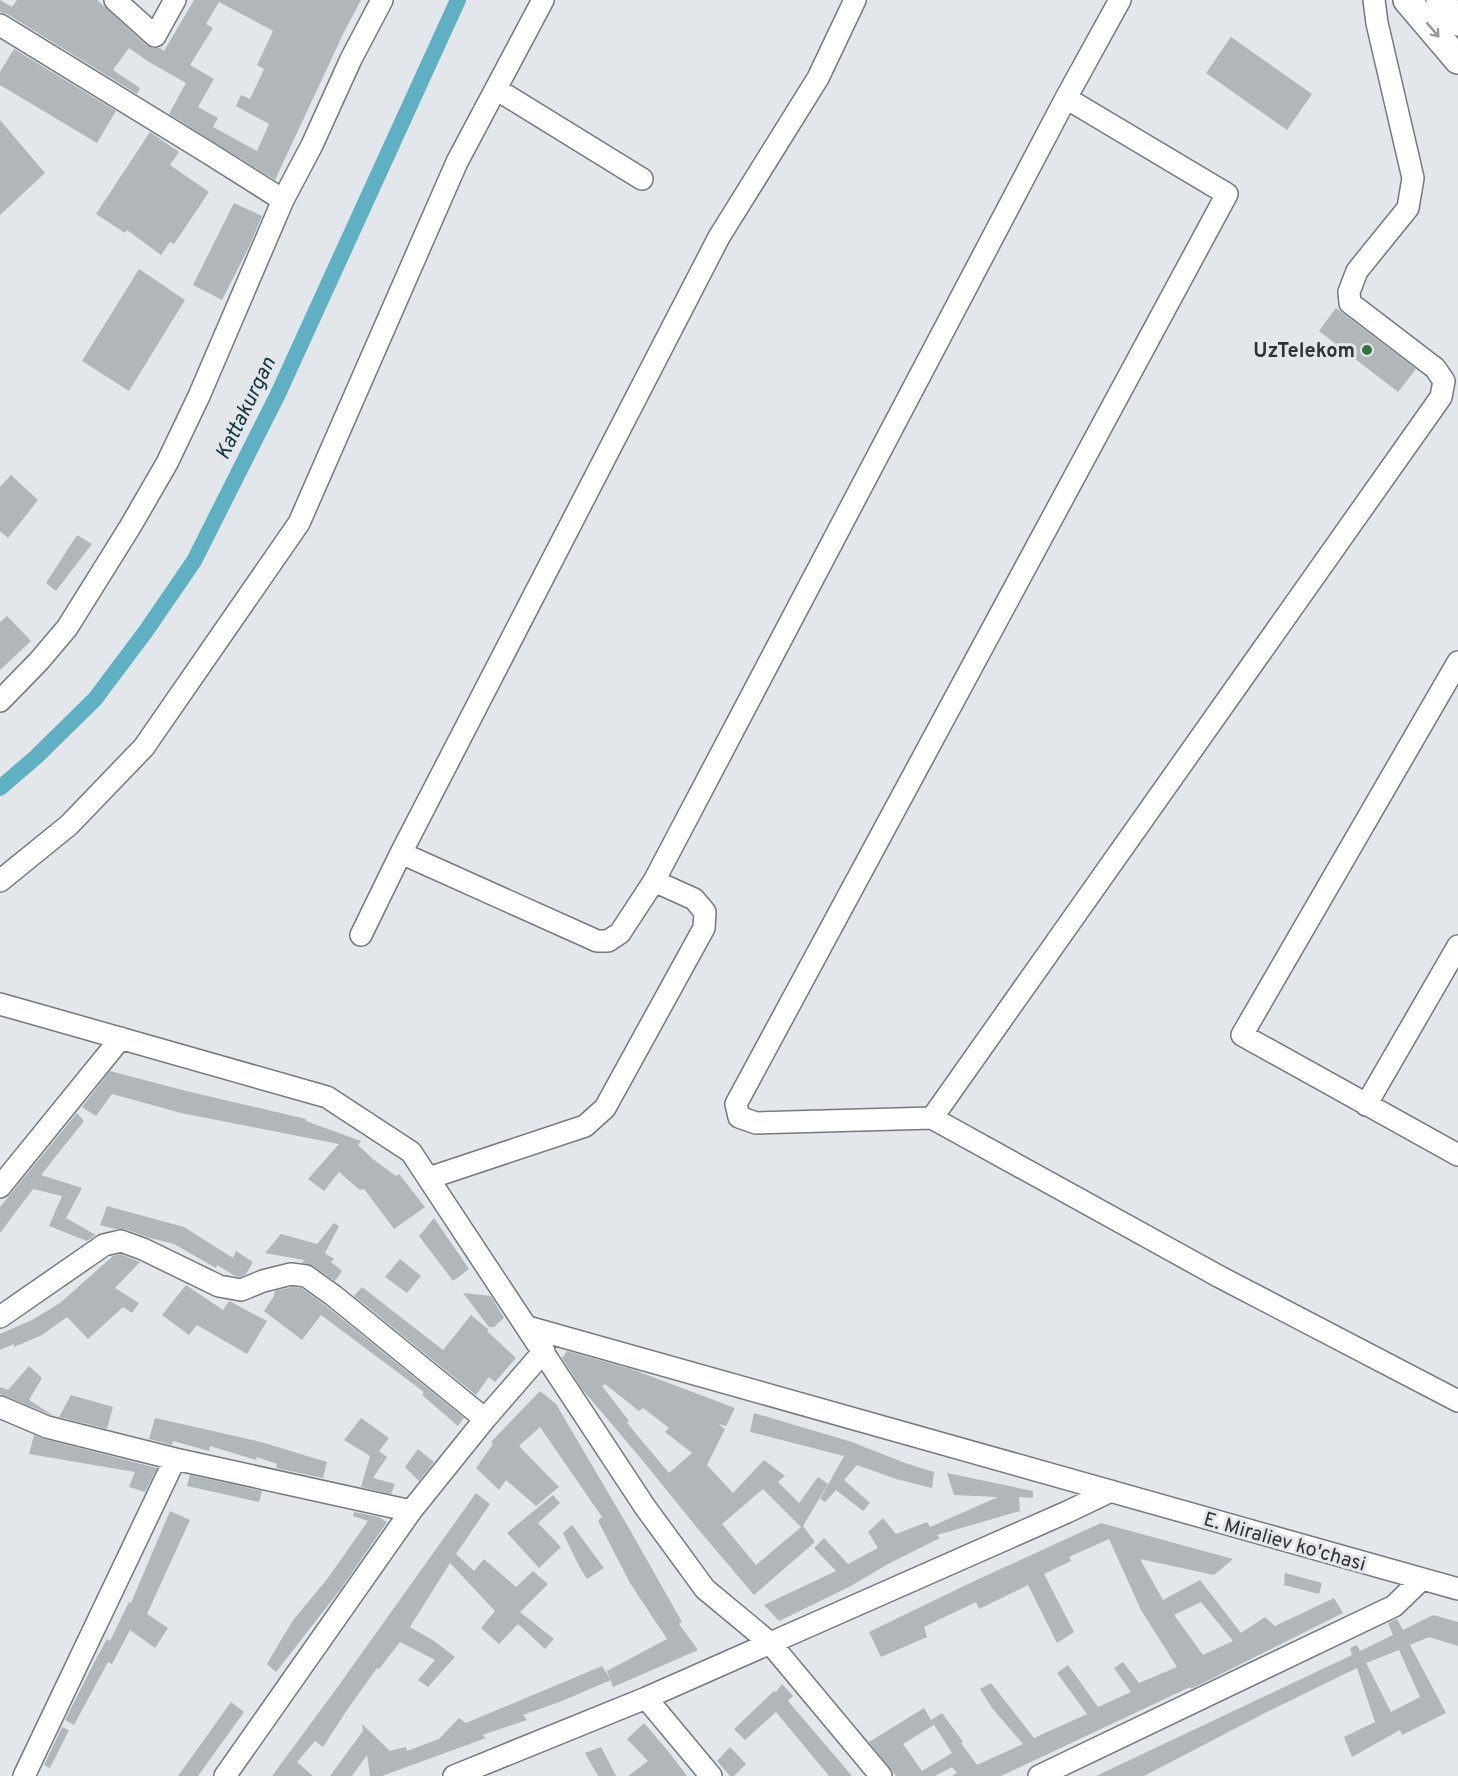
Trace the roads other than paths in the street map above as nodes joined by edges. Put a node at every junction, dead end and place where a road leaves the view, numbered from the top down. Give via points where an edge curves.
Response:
1 (115, 0) edge
2 (175, 0) edge
3 (382, 0) edge
4 (543, 0) edge
5 (855, 0) edge
6 (1120, 0) edge
7 (1374, 0) edge
8 (1407, 0) edge
9 (1440, 0) edge
10 (1458, 22) edge
11 (0, 25) edge
12 (1458, 60) edge
13 (496, 89) junction
14 (1066, 98) junction
15 (642, 179) dead end
16 (283, 200) junction
17 (1458, 662) edge
18 (0, 702) edge
19 (401, 853) junction
20 (0, 881) edge
21 (654, 881) junction
22 (361, 935) dead end
23 (1458, 946) edge
24 (0, 1004) edge
25 (121, 1038) junction
26 (1366, 1105) junction
27 (932, 1118) junction
28 (1458, 1155) edge
29 (429, 1178) junction
30 (0, 1187) edge
31 (0, 1317) edge
32 (528, 1327) junction
33 (544, 1351) junction
34 (1458, 1401) edge
35 (0, 1407) edge
36 (485, 1419) junction
37 (175, 1459) junction
38 (1111, 1491) junction
39 (411, 1511) junction
40 (1421, 1580) junction
41 (1458, 1589) edge
42 (770, 1643) junction
43 (646, 1698) junction
44 (24, 1776) edge
45 (225, 1776) edge
46 (454, 1776) edge
47 (711, 1776) edge
48 (881, 1776) edge
49 (1039, 1776) edge

1 - 2 street via 155,36
3 - 16 street
4 - 13 street
5 - 19 street via 818,78 719,237
6 - 14 street
7 - 27 street via 1413,178 1408,208 1357,271 1349,292 1350,303 1435,368 1444,381 1441,397
8 -> 12 main road
9 - 10 main road
11 - 16 street
13 - 15 street
13 - 20 street via 457,162 299,523 144,747 69,825
14 - 21 street
14 - 27 street via 1227,194 736,1104 739,1117 756,1123
16 - 18 street via 167,463 67,628
17 - 26 street via 1242,1035
19 - 21 street via 597,941 608,941 620,933
19 - 22 street
21 - 29 street via 694,898 705,912 704,928 605,1108 585,1126
23 - 26 street
24 - 25 street
25 - 29 street via 327,1097 411,1152
25 - 30 street
26 - 28 street
27 - 34 street via 1220,1277
29 - 32 street
31 - 36 street via 104,1245 121,1241 219,1286 241,1290 291,1274 306,1276
32 - 33 street
32 - 38 street, E. Miraliev ko'chasi
33 - 36 street
33 - 42 street via 645,1507 705,1589
35 - 37 street via 47,1426
36 - 39 street
37 - 39 street
37 - 44 street
38 - 40 street, E. Miraliev ko'chasi
38 - 42 street
39 - 45 street
40 - 41 street, E. Miraliev ko'chasi
40 - 49 street via 1394,1606
42 - 43 street
42 - 48 street
43 - 46 street
43 - 47 street

